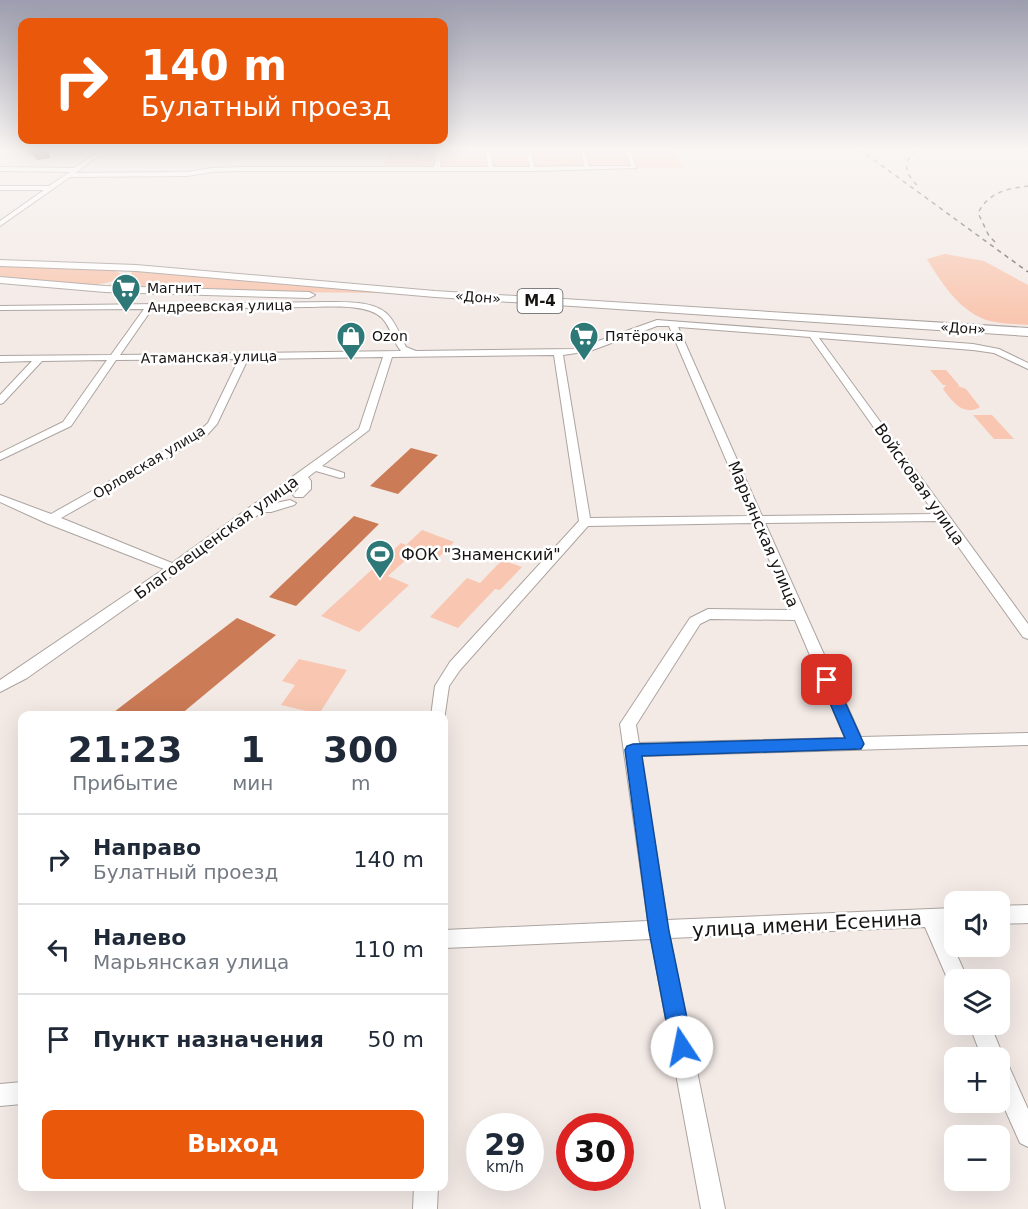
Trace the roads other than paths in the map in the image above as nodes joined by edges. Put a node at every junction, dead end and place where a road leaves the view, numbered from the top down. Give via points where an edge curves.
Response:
1 (26, 205) edge
2 (0, 215) edge
3 (13, 215) junction
4 (0, 224) edge
5 (0, 263) edge
6 (40, 264) junction
7 (0, 280) edge
8 (84, 287) junction
9 (150, 306) junction
10 (0, 308) edge
11 (672, 324) junction
12 (1028, 332) edge
13 (811, 333) junction
14 (1028, 338) edge
15 (558, 352) junction
16 (390, 354) junction
17 (418, 354) junction
18 (245, 356) junction
19 (114, 358) junction
20 (0, 359) edge
21 (39, 359) junction
22 (1028, 366) edge
23 (0, 401) edge
24 (0, 457) edge
25 (314, 467) junction
26 (340, 475) dead end
27 (301, 476) junction
28 (0, 498) edge
29 (259, 507) junction
30 (943, 516) junction
31 (51, 520) junction
32 (760, 520) junction
33 (585, 522) junction
34 (174, 568) junction
35 (799, 615) junction
36 (1028, 634) edge
37 (0, 687) edge
38 (440, 711) edge
39 (1028, 739) edge
40 (856, 744) junction
41 (633, 750) junction
42 (1028, 914) edge
43 (1010, 915) edge
44 (944, 917) edge
45 (931, 918) junction
46 (659, 931) junction
47 (448, 939) edge
48 (953, 969) edge
49 (18, 1093) edge
50 (0, 1095) edge
51 (1010, 1095) edge
52 (1028, 1135) edge
53 (426, 1191) edge
54 (425, 1209) edge
55 (713, 1209) edge

1 - 3 street
2 - 3 street
3 - 4 street
5 - 6 highway, «Дон» / М-4
6 - 8 highway, М-4 via 125,272 121,280 110,285
6 - 12 highway, «Дон» / М-4 via 136,267 458,295
7 - 8 highway, «Дон» / М-4
8 - 14 highway, «Дон» / М-4 via 415,297
9 - 10 street, Андреевская улица
9 - 17 street, Андреевская улица via 369,308 384,316 403,349
9 - 19 street
11 - 13 street, Атаманская улица
11 - 15 street, Атаманская улица via 645,325 591,349
11 - 32 street, Марьянская улица
13 - 22 street, Атаманская улица via 988,348
13 - 30 street, Войсковая улица
15 - 17 street, Атаманская улица
15 - 33 street
16 - 17 street, Атаманская улица
16 - 18 street, Атаманская улица
16 - 25 street, Благовещенская улица via 364,430
18 - 19 street, Атаманская улица
18 - 31 street, Орловская улица via 212,424 203,433
19 - 21 street, Атаманская улица
19 - 24 street via 67,423
20 - 21 street, Атаманская улица
21 - 23 street
25 - 26 street
25 - 27 street, Благовещенская улица
27 - 29 street, Благовещенская улица
27 - 29 street via 305,489 294,499 271,508
28 - 31 street
29 - 34 street, Благовещенская улица
30 - 32 street
30 - 36 street, Войсковая улица
31 - 34 street
32 - 33 street
32 - 35 street, Марьянская улица
33 - 38 street via 455,666 442,686
34 - 37 street, Благовещенская улица
35 - 40 street, Марьянская улица
35 - 41 street via 708,614 695,621 628,724
39 - 40 street
40 - 41 street
41 - 46 street
42 - 43 street
44 - 45 street, улица имени Есенина
45 - 46 street, улица имени Есенина
45 - 48 street
46 - 47 street, улица имени Есенина
46 - 55 street
49 - 50 street
51 - 52 street
53 - 54 street

